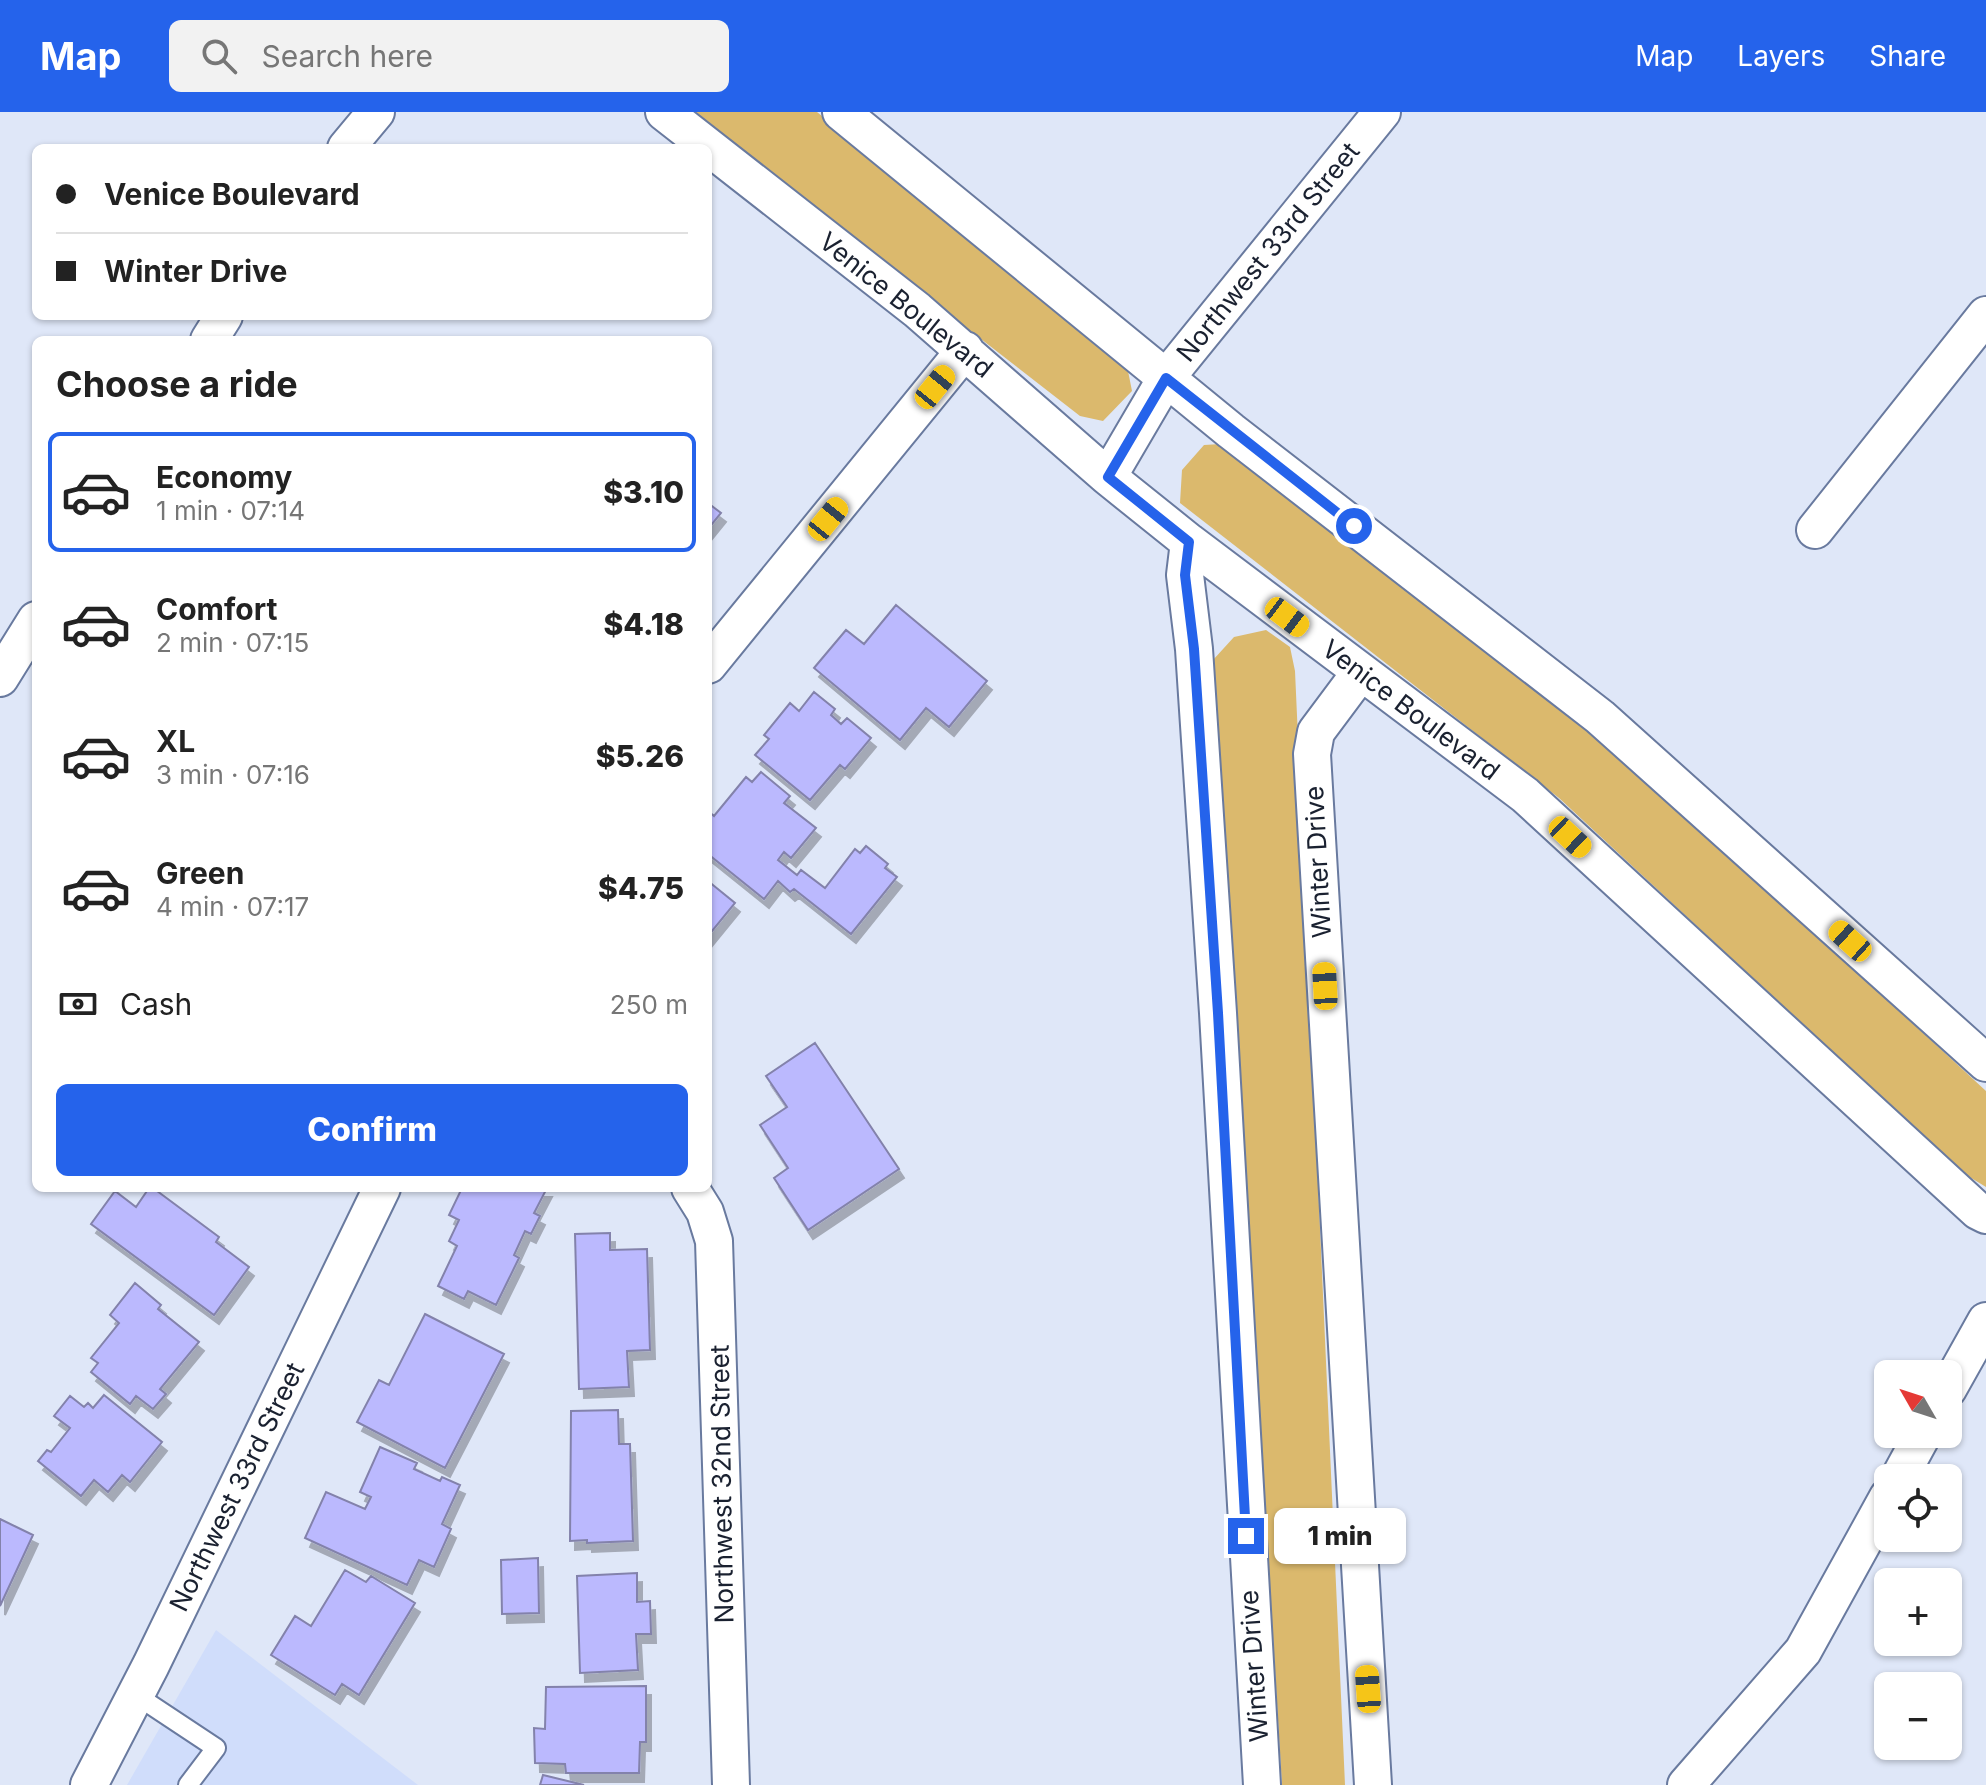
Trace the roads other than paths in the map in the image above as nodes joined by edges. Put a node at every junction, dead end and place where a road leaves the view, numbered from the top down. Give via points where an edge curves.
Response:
1 (376, 112) edge
2 (664, 112) edge
3 (841, 112) edge
4 (1382, 112) edge
5 (349, 144) edge
6 (704, 144) edge
7 (712, 150) edge
8 (1986, 315) edge
9 (965, 350) junction
10 (1166, 378) junction
11 (1108, 477) junction
12 (1815, 530) dead end
13 (1189, 542) junction
14 (32, 626) edge
15 (712, 660) edge
16 (1360, 673) junction
17 (0, 678) edge
18 (1986, 1063) edge
19 (380, 1192) edge
20 (692, 1192) edge
21 (1986, 1215) edge
22 (1986, 1321) edge
23 (1962, 1364) edge
24 (1874, 1522) edge
25 (136, 1695) junction
26 (89, 1785) edge
27 (188, 1785) edge
28 (731, 1785) edge
29 (1262, 1785) edge
30 (1373, 1785) edge
31 (1686, 1785) edge

1 - 5 street
2 - 6 street, Venice Boulevard
3 - 10 street
4 - 10 street, Northwest 33rd Street
7 - 9 street, Venice Boulevard
8 - 12 street
9 - 11 street, Venice Boulevard
9 - 15 street
10 - 11 street, Northwest 33rd Street
10 - 18 street via 1600,717
11 - 13 street, Venice Boulevard
13 - 16 street, Venice Boulevard
13 - 29 street, Winter Drive via 1185,575 1218,1013
14 - 17 street
16 - 21 street, Venice Boulevard via 1525,795
16 - 30 street, Winter Drive via 1316,732 1312,754
19 - 25 street, Northwest 33rd Street
20 - 28 street, Northwest 32nd Street via 714,1241
22 - 23 street
24 - 31 street via 1803,1651
25 - 26 street, Northwest 33rd Street
25 - 27 lane via 216,1748

